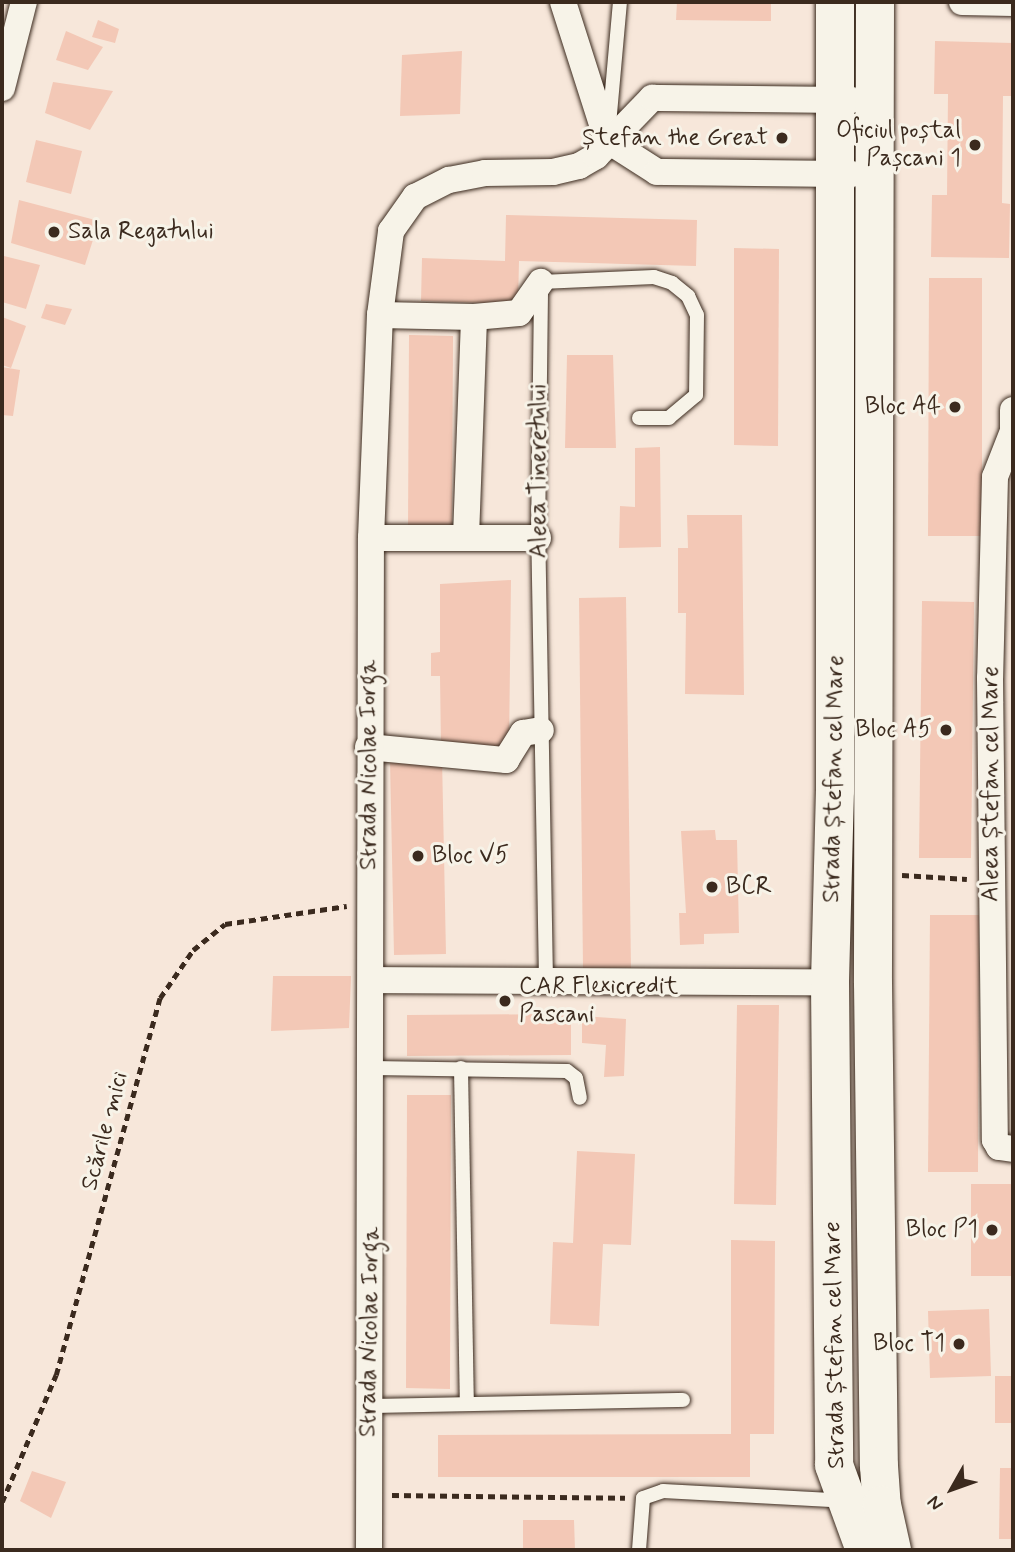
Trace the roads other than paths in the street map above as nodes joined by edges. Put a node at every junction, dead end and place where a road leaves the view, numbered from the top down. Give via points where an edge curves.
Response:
1 (24, 2) edge
2 (563, 2) edge
3 (620, 2) edge
4 (835, 2) edge
5 (875, 2) edge
6 (962, 2) edge
7 (1013, 3) edge
8 (2, 88) edge
9 (875, 100) junction
10 (835, 101) junction
11 (607, 140) junction
12 (834, 174) junction
13 (878, 175) junction
14 (541, 282) junction
15 (380, 315) junction
16 (474, 317) junction
17 (1013, 410) edge
18 (639, 418) dead end
19 (1013, 431) edge
20 (466, 537) junction
21 (371, 538) junction
22 (538, 538) junction
23 (541, 730) junction
24 (368, 747) junction
25 (1002, 751) edge
26 (372, 980) junction
27 (546, 980) junction
28 (830, 982) junction
29 (1003, 1061) edge
30 (372, 1068) junction
31 (461, 1068) junction
32 (580, 1098) dead end
33 (1013, 1149) edge
34 (682, 1400) dead end
35 (467, 1404) junction
36 (368, 1406) junction
37 (844, 1501) junction
38 (881, 1504) junction
39 (369, 1550) edge
40 (639, 1550) edge
41 (864, 1550) edge
42 (892, 1550) edge

1 - 8 street
2 - 11 street
3 - 11 lane
4 - 10 main road, Strada Ștefan cel Mare
5 - 9 main road, Strada Ștefan cel Mare
6 - 7 street
9 - 10 street, Strada Nicolae Iorga
9 - 13 main road, Strada Ștefan cel Mare
10 - 11 street, Strada Nicolae Iorga via 652,98
10 - 12 main road, Strada Ștefan cel Mare
11 - 12 street via 657,172
11 - 15 street, Strada Nicolae Iorga via 596,156 579,166 552,172 466,175 415,197 391,231
12 - 13 street
12 - 28 main road, Strada Ștefan cel Mare via 835,790
13 - 38 main road, Strada Ștefan cel Mare via 872,873
14 - 16 street via 519,313
14 - 18 lane via 654,277 672,283 688,296 697,316 696,395 669,418
14 - 22 lane, Aleea Tineretului
15 - 16 street
15 - 21 street, Strada Nicolae Iorga
16 - 20 street
17 - 19 street, Aleea Ștefan cel Mare
19 - 25 street, Aleea Ștefan cel Mare via 995,477
20 - 21 street
20 - 22 street
21 - 24 street, Strada Nicolae Iorga
22 - 23 lane, Aleea Tineretului
23 - 24 street via 523,733 506,760
23 - 27 lane, Aleea Tineretului
24 - 26 street, Strada Nicolae Iorga
25 - 29 street, Aleea Ștefan cel Mare via 992,880
26 - 27 street
26 - 30 street, Strada Nicolae Iorga
27 - 28 street
28 - 37 main road, Strada Ștefan cel Mare via 834,1465
29 - 33 street, Aleea Ștefan cel Mare via 995,1140 999,1147
30 - 31 lane
30 - 36 street, Strada Nicolae Iorga
31 - 32 lane via 568,1071 576,1078
31 - 35 lane
34 - 35 lane
35 - 36 lane
36 - 39 street, Strada Nicolae Iorga
37 - 38 lane
37 - 40 lane via 663,1491 643,1498
37 - 41 main road, Strada Ștefan cel Mare
38 - 42 main road, Strada Ștefan cel Mare

